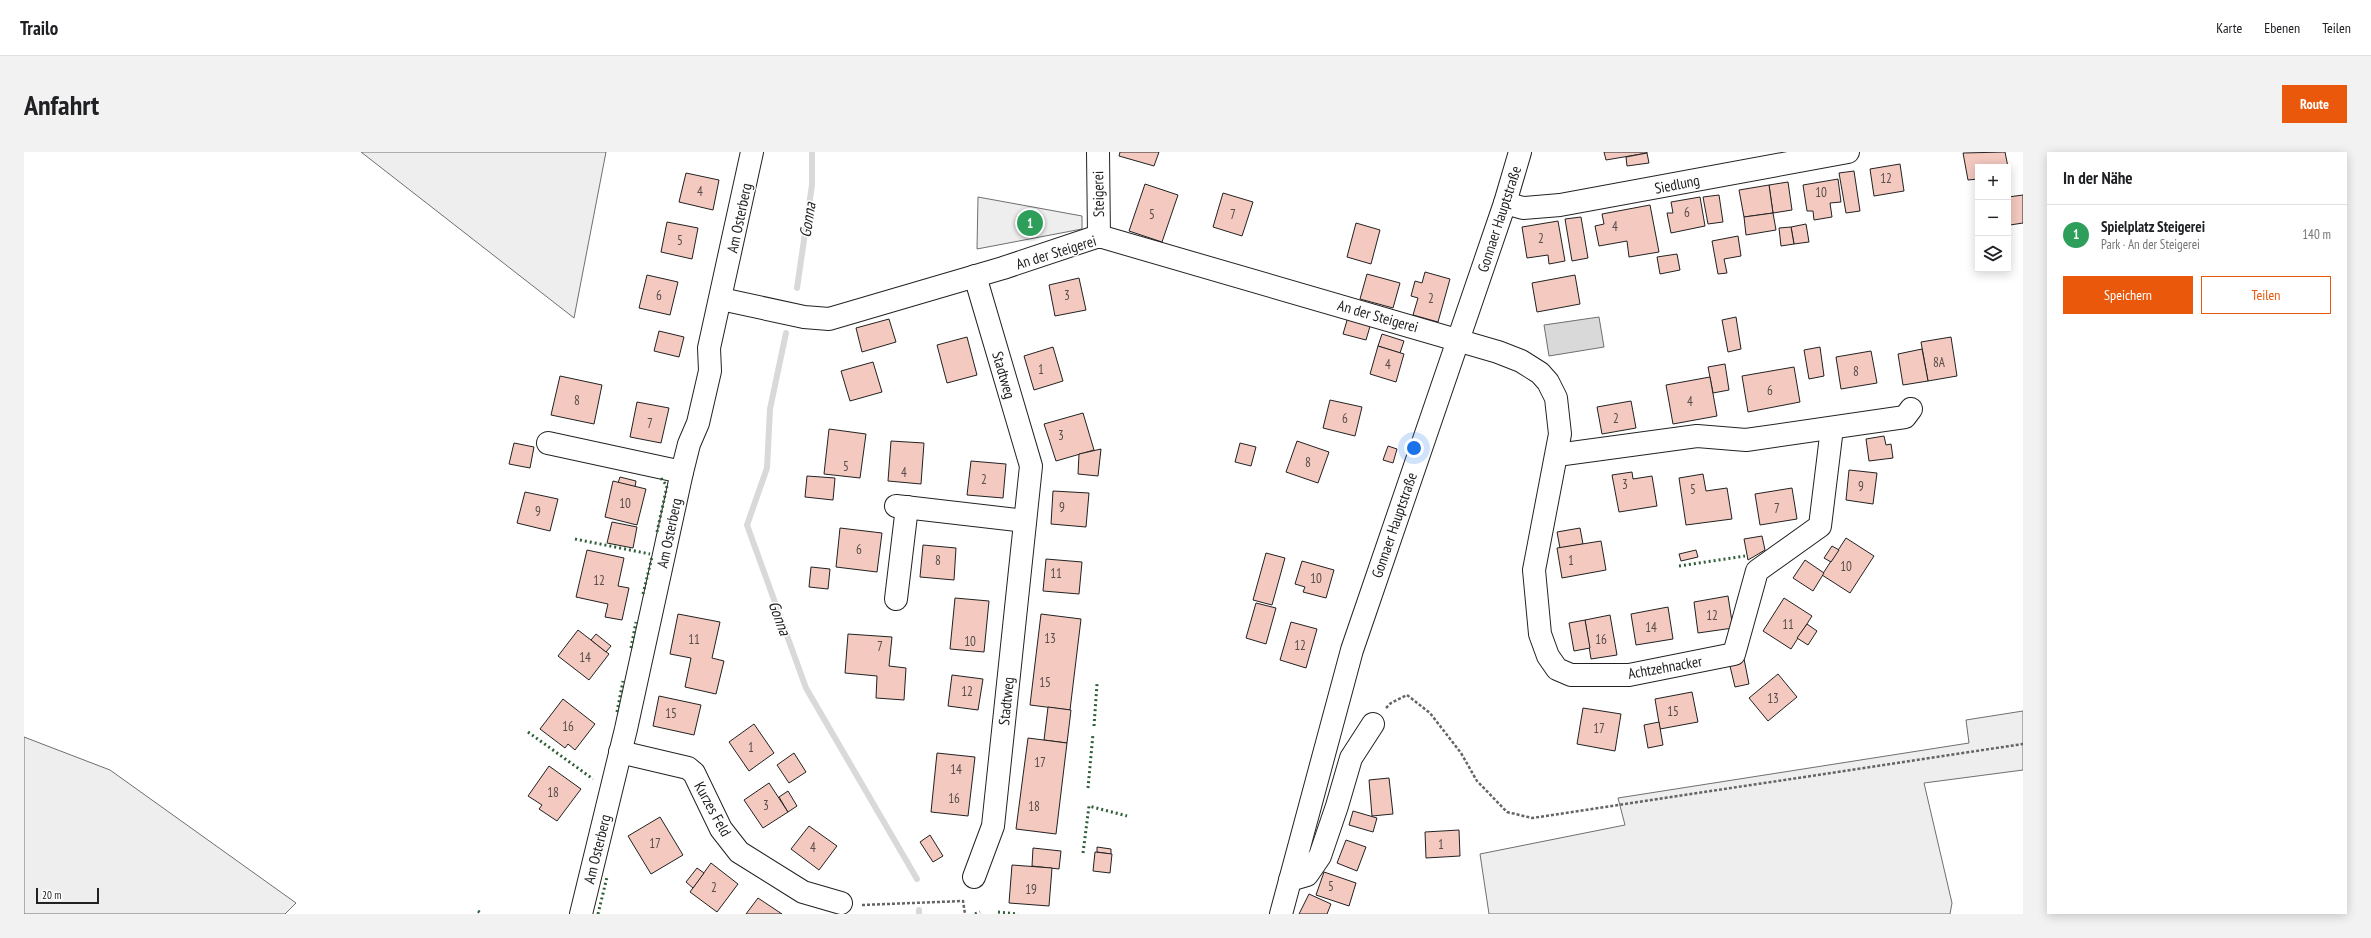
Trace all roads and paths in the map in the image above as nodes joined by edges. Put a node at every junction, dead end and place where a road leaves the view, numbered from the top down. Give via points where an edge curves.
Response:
1 (752, 152) edge
2 (1098, 152) edge
3 (1520, 152) edge
4 (1848, 152) edge
5 (1505, 202) junction
6 (1099, 236) junction
7 (975, 276) junction
8 (721, 299) junction
9 (1458, 339) junction
10 (1911, 409) dead end
11 (1832, 428) junction
12 (548, 443) dead end
13 (1557, 455) junction
14 (682, 472) junction
15 (1025, 521) junction
16 (896, 600) dead end
17 (1373, 724) joint
18 (2023, 744) edge
19 (620, 752) junction
20 (974, 877) dead end
21 (1290, 880) junction
22 (841, 903) joint
23 (582, 914) edge
24 (965, 914) edge
25 (1281, 914) edge

1 - 8 street, Am Osterberg
2 - 6 street, Steigerei
3 - 5 street, Gonnaer Hauptstraße
4 - 5 street, Siedlung via 1560,205 1523,208
5 - 9 street, Gonnaer Hauptstraße
6 - 7 street, An der Steigerei
6 - 9 street, An der Steigerei
7 - 8 street, An der Steigerei via 829,319 804,317
7 - 15 street, Stadtweg via 1031,466
8 - 14 street, Am Osterberg via 709,348 710,371 698,423 689,442
9 - 13 street, Achtzehnacker via 1521,361 1540,373 1548,382 1556,398 1558,413 1560,434
9 - 21 street, Gonnaer Hauptstraße via 1352,650
10 - 11 street via 1905,417
11 - 13 street via 1746,440 1697,436
11 - 13 street, Achtzehnacker via 1820,526 1757,571 1734,654 1629,675 1571,675 1557,669 1548,656 1540,634 1534,570
12 - 14 street
14 - 19 street, Am Osterberg
15 - 16 street via 902,506
15 - 20 street, Stadtweg via 993,826
17 - 18 path via 1391,703 1408,695 1430,713 1461,753 1477,781 1507,812 1532,818
17 - 21 street via 1351,758 1320,856 1307,875
19 - 22 street, Kurzes Feld via 688,768 694,773 721,829 739,852 803,892
19 - 23 street, Am Osterberg
21 - 25 street, Gonnaer Hauptstraße
22 - 24 path via 876,906 963,901

